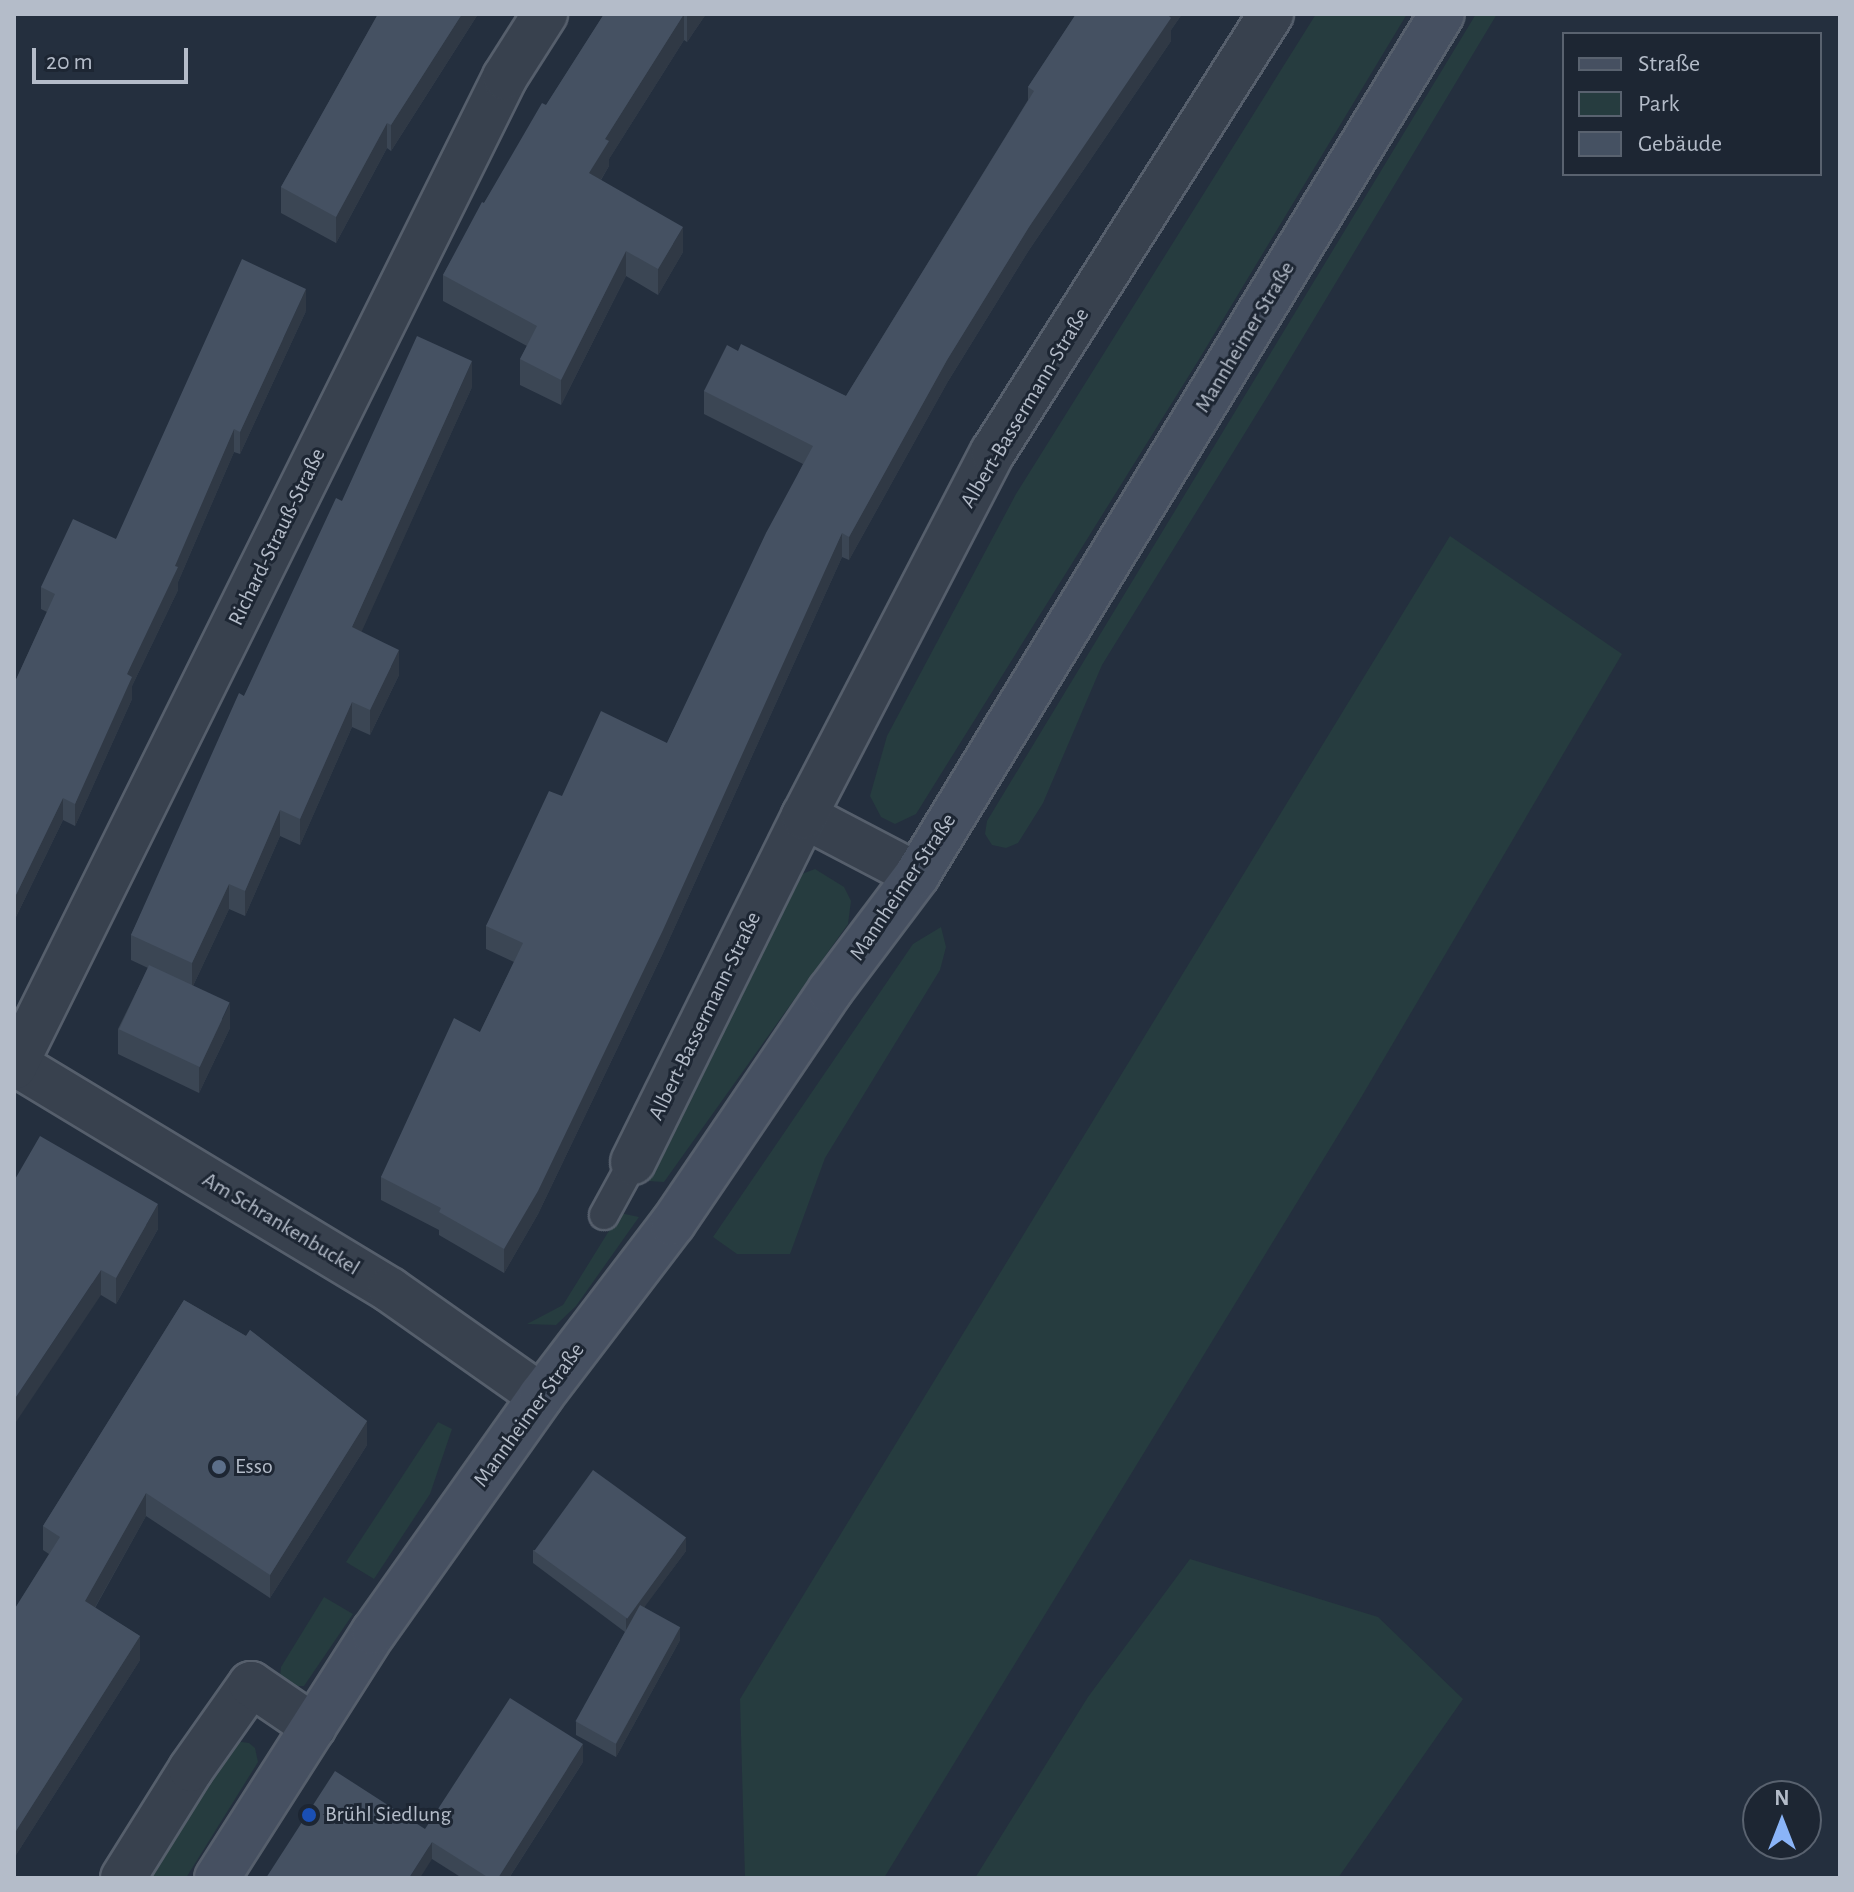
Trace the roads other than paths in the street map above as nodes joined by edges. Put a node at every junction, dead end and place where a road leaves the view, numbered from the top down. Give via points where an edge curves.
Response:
1 (545, 14) edge
2 (1271, 14) edge
3 (1442, 14) edge
4 (804, 816) junction
5 (917, 875) junction
6 (15, 1064) edge
7 (633, 1162) joint
8 (604, 1215) dead end
9 (541, 1396) junction
10 (314, 1727) junction
11 (123, 1878) edge
12 (217, 1878) edge

1 - 6 street, Richard-Strauß-Straße via 505,77
2 - 4 street, Albert-Bassermann-Straße via 993,452
3 - 5 main road, Mannheimer Straße
4 - 5 street
4 - 7 street, Albert-Bassermann-Straße
5 - 9 main road, Mannheimer Straße via 830,991 673,1223
6 - 9 street, Am Schrankenbuckel via 390,1290
7 - 8 lane, Albert-Bassermann-Straße
9 - 10 main road, Mannheimer Straße via 374,1632
10 - 11 street via 251,1684
10 - 12 main road, Mannheimer Straße

